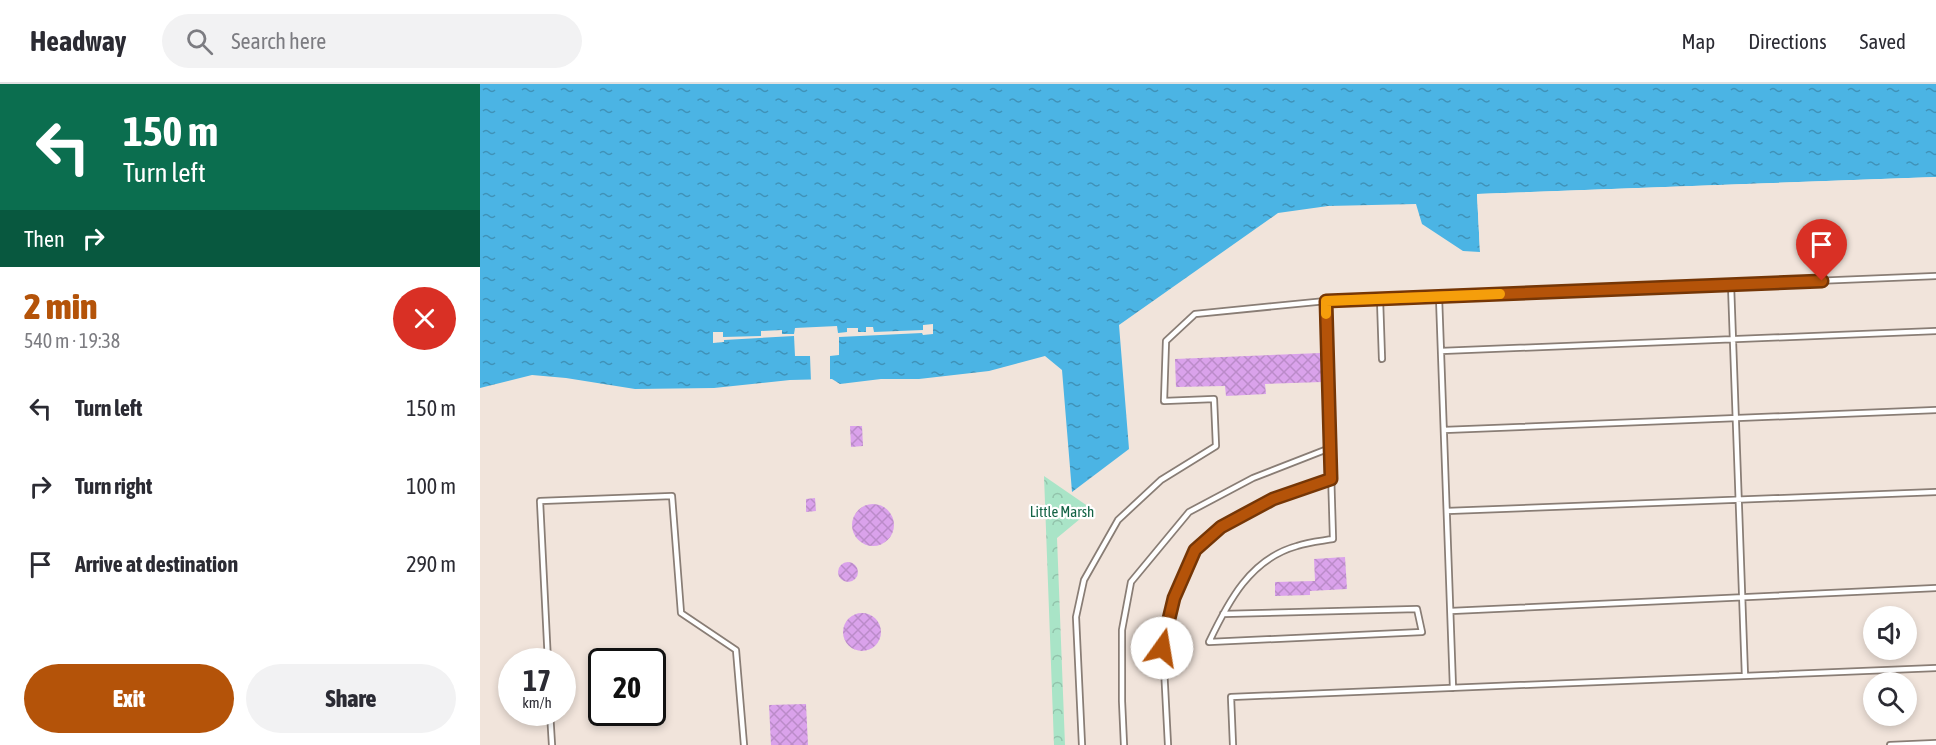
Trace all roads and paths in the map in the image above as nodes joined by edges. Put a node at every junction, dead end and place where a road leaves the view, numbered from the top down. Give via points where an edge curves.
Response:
1 (1936, 276) edge
2 (1731, 285) junction
3 (1438, 297) junction
4 (1380, 299) junction
5 (1326, 301) junction
6 (1936, 331) edge
7 (1733, 339) junction
8 (1440, 351) junction
9 (1382, 359) dead end
10 (1936, 410) edge
11 (1736, 418) junction
12 (1444, 430) junction
13 (1330, 448) junction
14 (1331, 479) junction
15 (1936, 492) edge
16 (1739, 500) junction
17 (1447, 512) junction
18 (1936, 588) edge
19 (1742, 596) junction
20 (1450, 611) junction
21 (1222, 614) junction
22 (547, 648) edge
23 (1936, 668) edge
24 (1745, 676) junction
25 (1453, 688) junction
26 (551, 726) edge
27 (1936, 743) edge
28 (552, 745) edge
29 (744, 745) edge
30 (1082, 745) edge
31 (1124, 745) edge
32 (1168, 745) edge
33 (1233, 745) edge
34 (1890, 745) edge

1 - 2 lane
2 - 3 lane
2 - 7 lane
3 - 4 lane
3 - 8 lane
4 - 5 lane
4 - 9 lane
5 - 13 lane
5 - 30 lane via 1195,314 1167,341 1164,401 1214,399 1216,446 1161,480 1118,520 1084,580 1076,617
6 - 7 lane
7 - 8 lane
7 - 11 lane
8 - 12 lane
10 - 11 lane
11 - 12 lane
11 - 16 lane
12 - 17 lane
13 - 14 lane
13 - 31 lane via 1252,478 1189,512 1131,582 1122,630
14 - 21 lane via 1333,539 1295,546 1265,561 1240,585
14 - 32 lane via 1273,499 1221,527 1195,550 1174,598 1162,648
15 - 16 lane
16 - 17 lane
16 - 19 lane
17 - 20 lane
18 - 19 lane
19 - 20 lane
19 - 24 lane
20 - 25 lane
21 - 21 lane via 1209,642 1422,632 1417,609
22 - 29 lane via 540,501 672,496 681,613 736,650
23 - 24 lane
24 - 25 lane
25 - 33 lane via 1231,697
26 - 28 lane
27 - 34 lane

